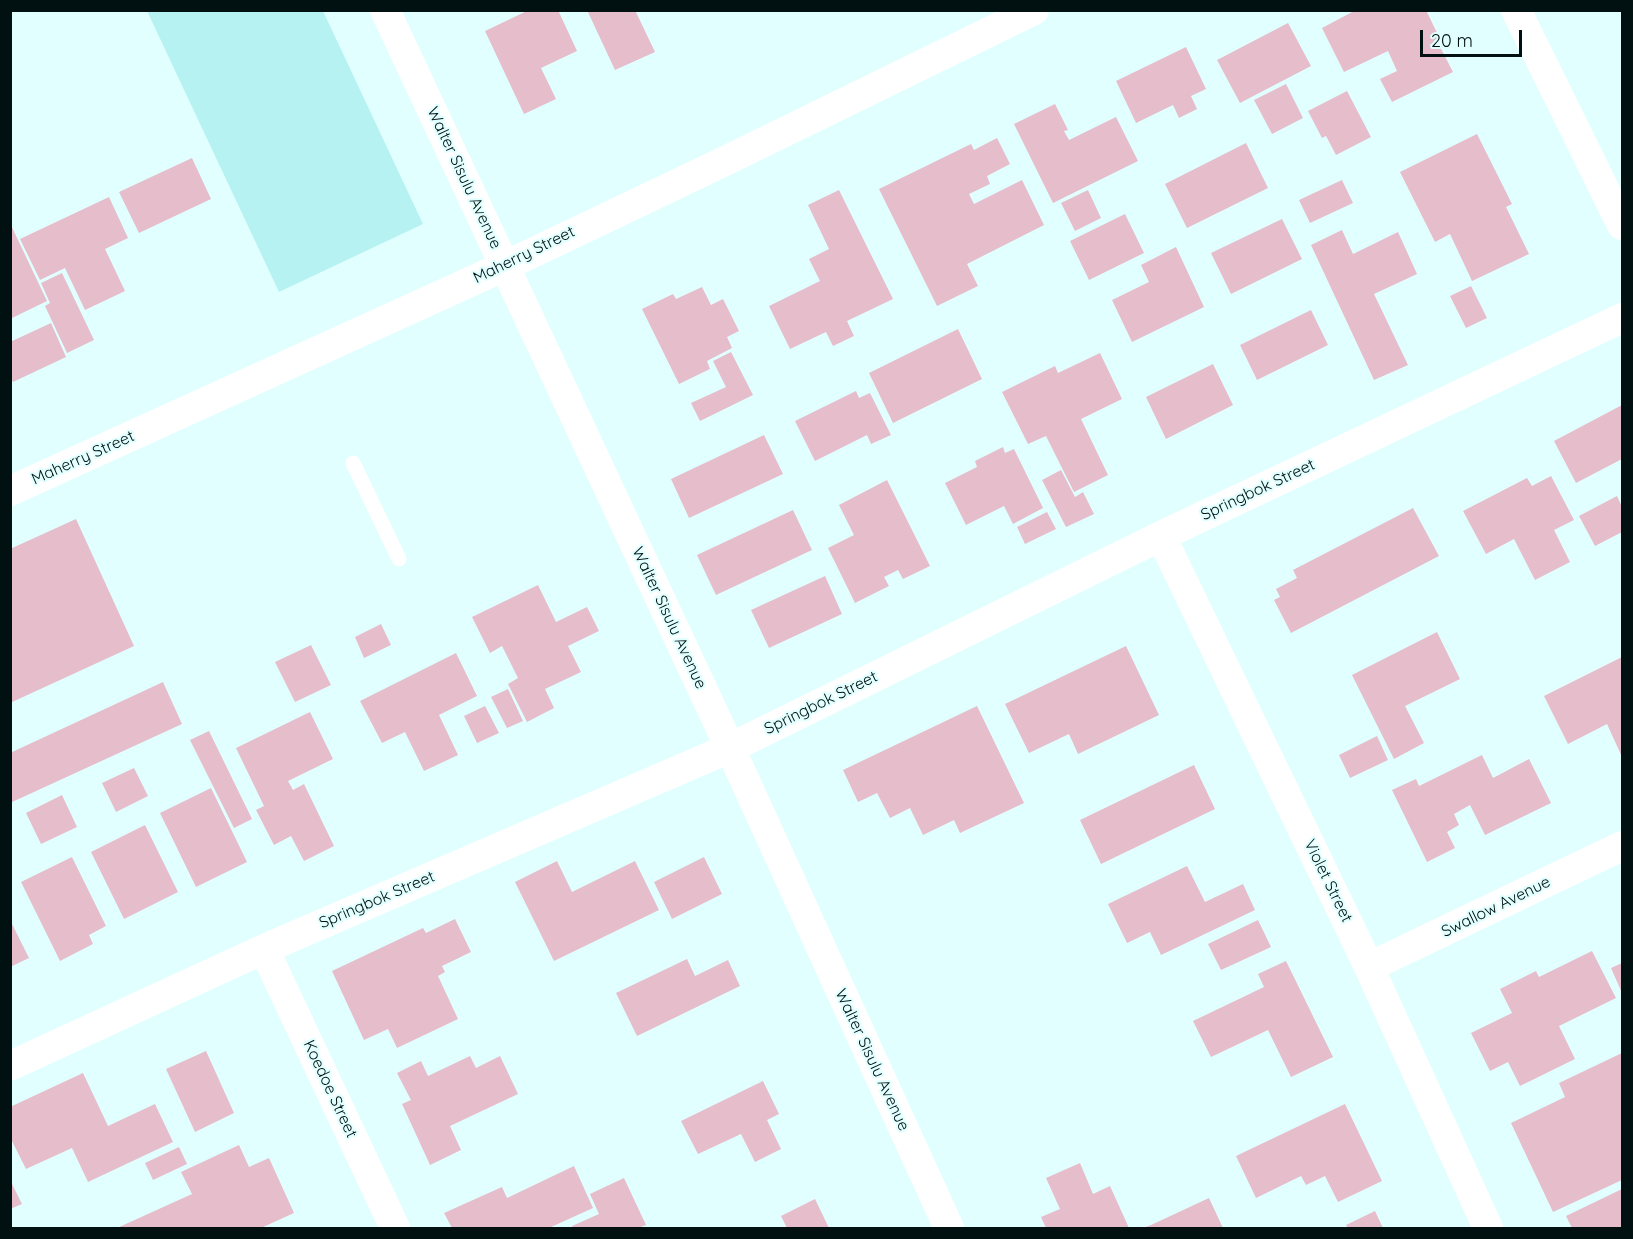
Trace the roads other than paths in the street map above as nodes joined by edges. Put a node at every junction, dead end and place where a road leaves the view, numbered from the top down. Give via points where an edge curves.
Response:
1 (385, 10) edge
2 (1034, 10) edge
3 (1516, 10) edge
4 (1623, 225) edge
5 (505, 266) junction
6 (1623, 318) edge
7 (353, 463) dead end
8 (10, 491) edge
9 (1161, 536) junction
10 (399, 559) dead end
11 (730, 747) junction
12 (1623, 846) edge
13 (264, 949) junction
14 (1370, 967) junction
15 (10, 1066) edge
16 (395, 1228) edge
17 (949, 1228) edge
18 (1488, 1228) edge

1 - 5 street, Walter Sisulu Avenue
2 - 5 street, Maherry Street
3 - 4 street
5 - 8 street, Maherry Street
5 - 11 street, Walter Sisulu Avenue
6 - 9 street, Springbok Street
7 - 10 lane
9 - 11 street, Springbok Street
9 - 14 street, Violet Street
11 - 13 street, Springbok Street
11 - 17 street, Walter Sisulu Avenue
12 - 14 street, Swallow Avenue
13 - 15 street, Springbok Street
13 - 16 street, Koedoe Street
14 - 18 street, Violet Street

